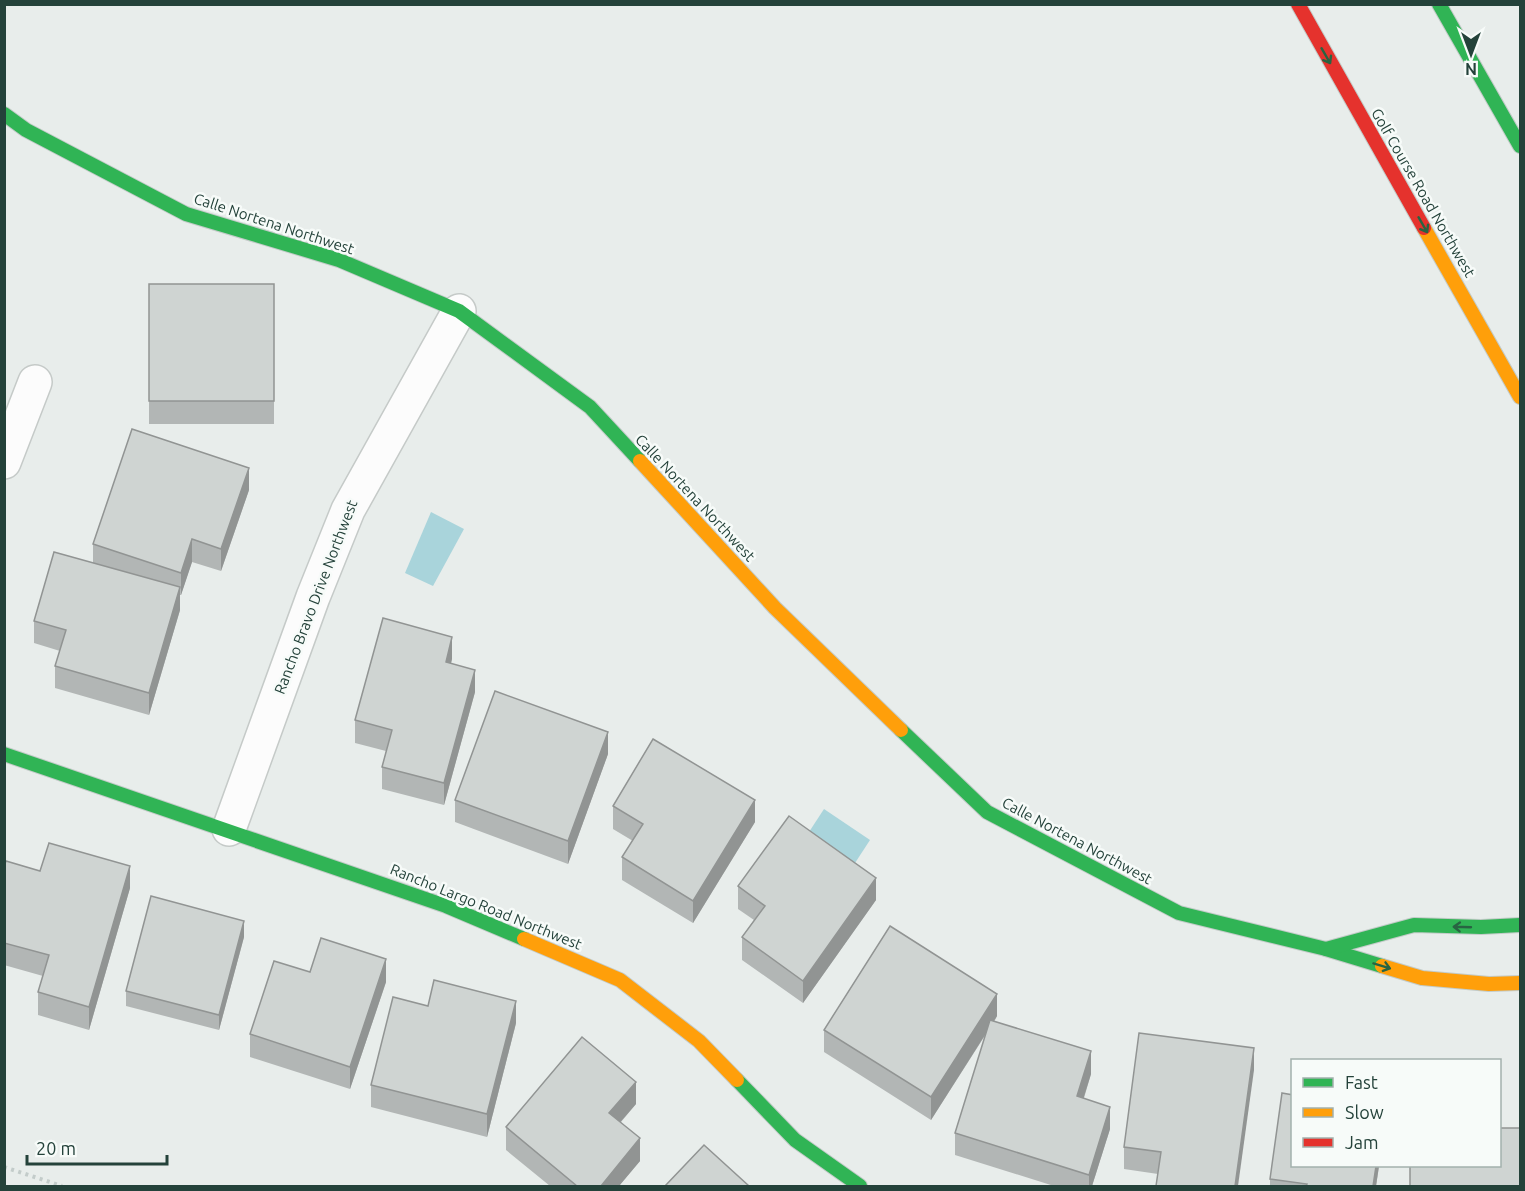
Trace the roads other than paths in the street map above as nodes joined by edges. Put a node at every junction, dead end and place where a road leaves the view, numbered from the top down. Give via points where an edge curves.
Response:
1 (1298, 4) edge
2 (1438, 4) edge
3 (4, 114) edge
4 (1521, 146) edge
5 (459, 311) junction
6 (35, 382) dead end
7 (1521, 398) edge
8 (4, 462) edge
9 (4, 754) edge
10 (229, 830) junction
11 (1521, 925) edge
12 (1326, 949) junction
13 (1521, 982) edge
14 (860, 1186) edge

1 -> 7 street, Golf Course Road Northwest
2 - 4 street
3 - 5 street, Calle Nortena Northwest via 26,130 186,214 339,260
5 - 10 street, Rancho Bravo Drive Northwest via 348,510
5 - 12 street, Calle Nortena Northwest via 590,407 775,608 987,812 1179,913
6 - 8 street
9 - 10 street, Rancho Largo Road Northwest
10 - 14 street, Rancho Largo Road Northwest via 446,906 620,980 699,1041 795,1140
11 -> 12 street, Calle Nortena Northwest via 1414,925
12 -> 13 street, Calle Nortena Northwest via 1422,978 1490,984

